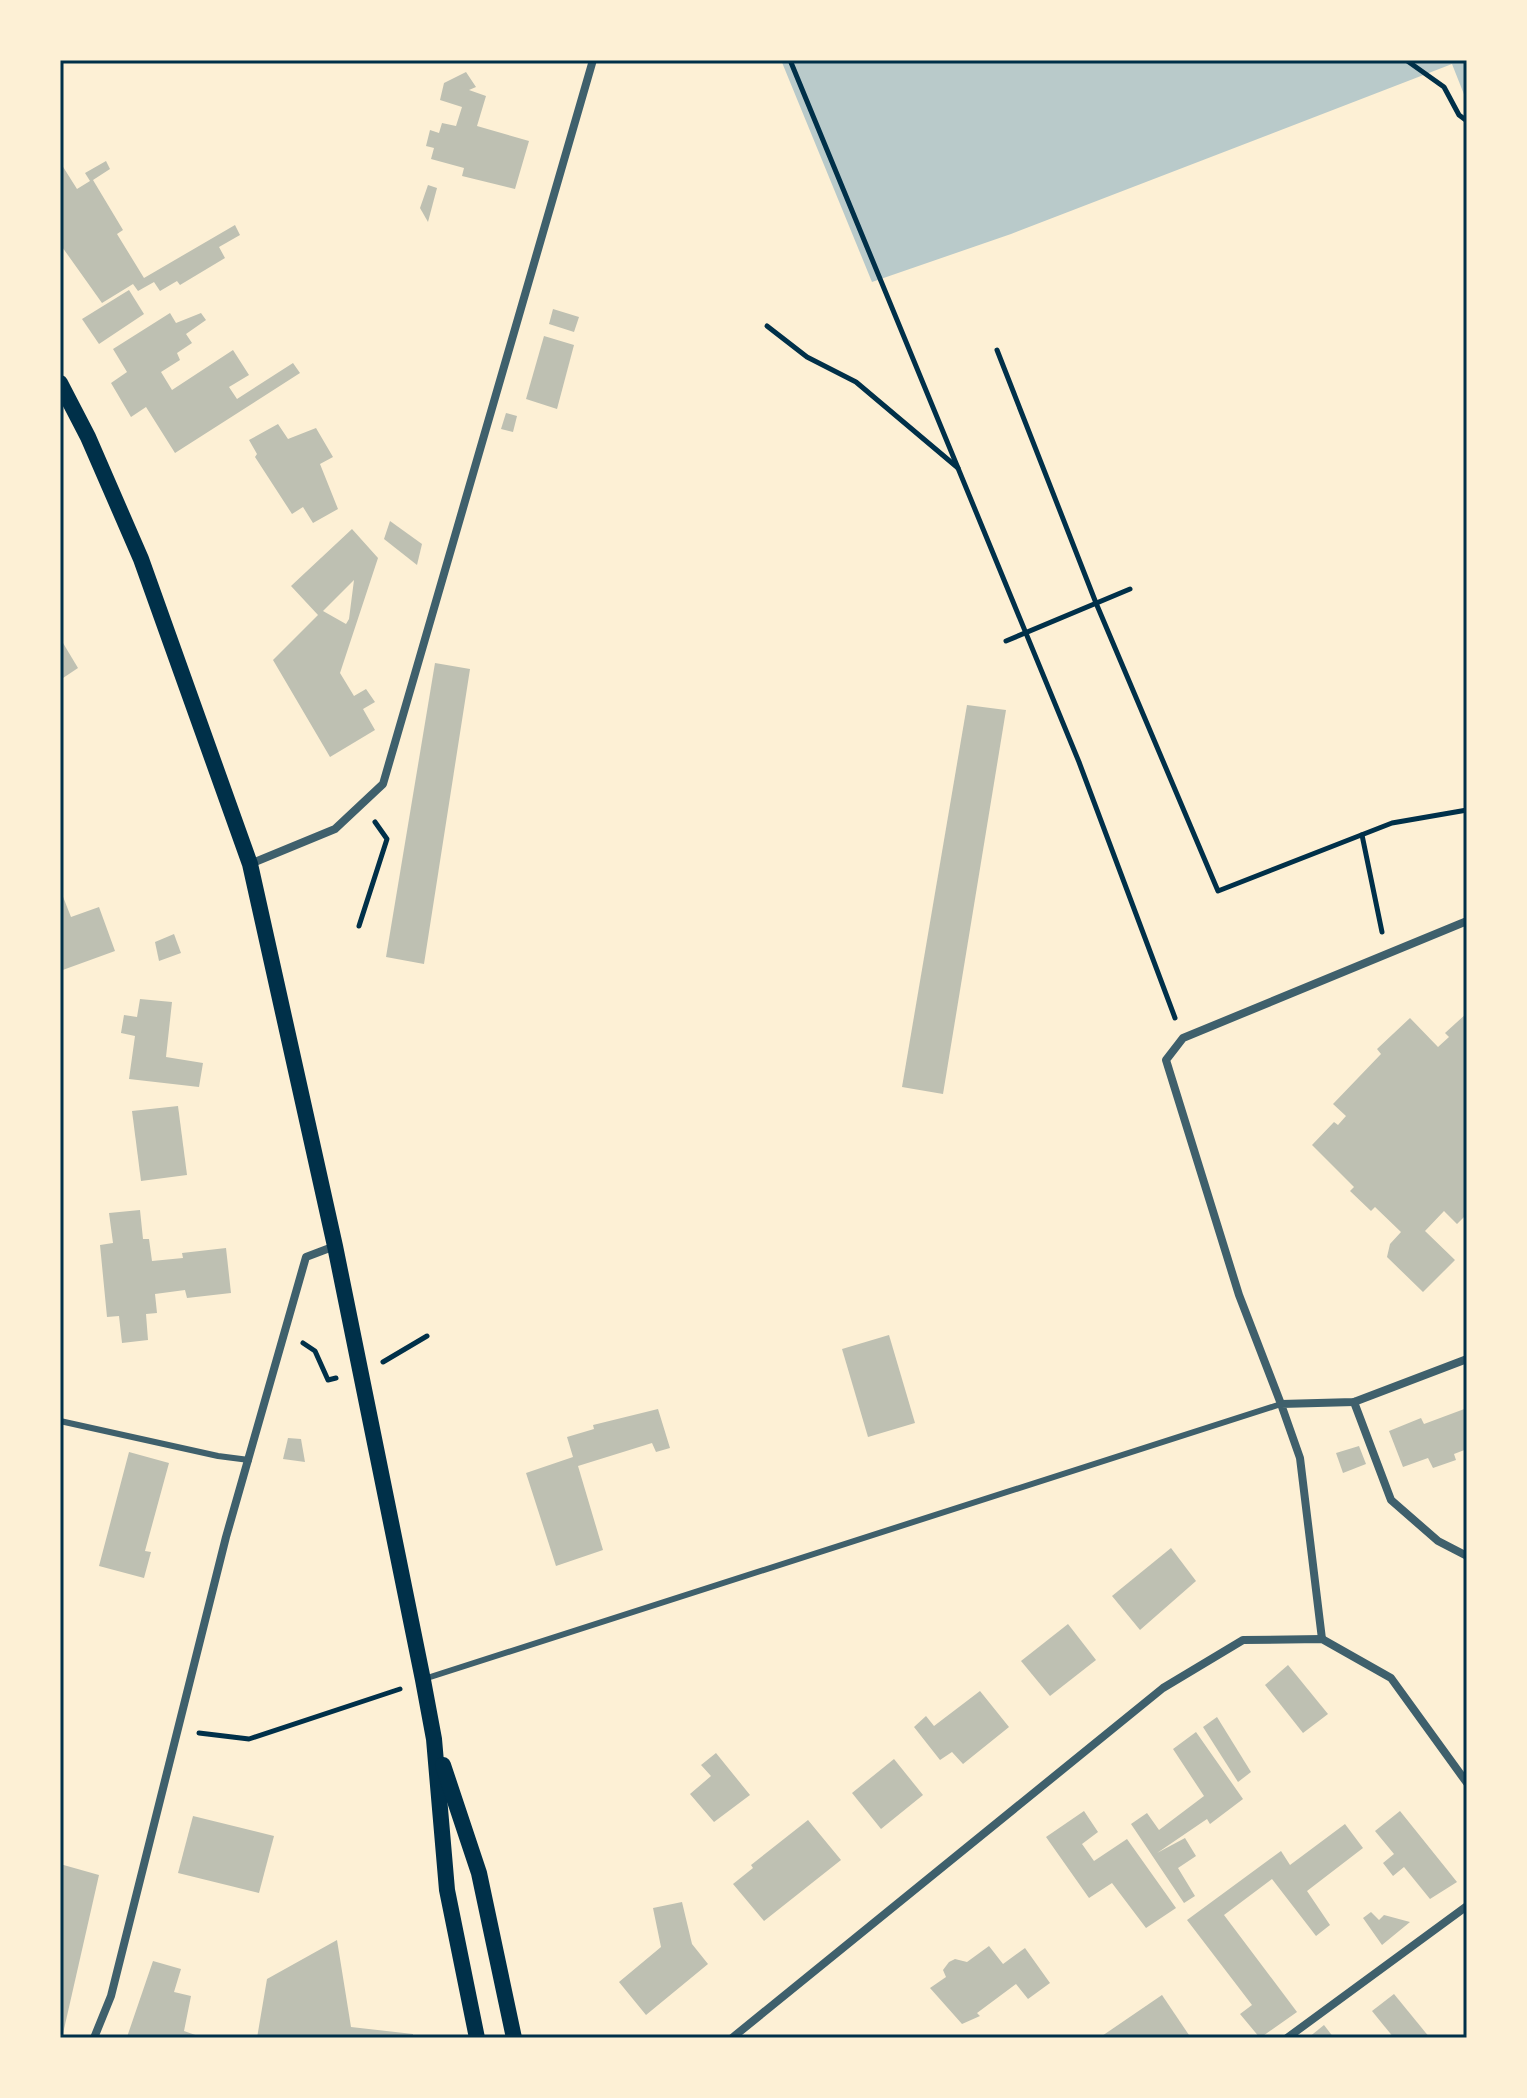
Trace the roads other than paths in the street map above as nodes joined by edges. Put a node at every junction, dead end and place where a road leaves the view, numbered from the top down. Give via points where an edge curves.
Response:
1 (593, 60) edge
2 (60, 383) edge
3 (250, 864) junction
4 (1467, 921) edge
5 (335, 1246) junction
6 (1467, 1359) edge
7 (1354, 1402) junction
8 (1281, 1404) junction
9 (60, 1421) edge
10 (249, 1460) junction
11 (1467, 1556) edge
12 (1322, 1639) junction
13 (423, 1680) junction
14 (434, 1739) junction
15 (1467, 1783) edge
16 (1467, 1906) edge
17 (94, 2038) edge
18 (477, 2038) edge
19 (514, 2038) edge
20 (732, 2038) edge
21 (1287, 2038) edge

1 - 3 street via 383,784 335,829
2 - 3 main road via 141,559
3 - 5 main road
4 - 8 street via 1183,1038 1166,1060 1239,1295
5 - 10 street via 306,1257
5 - 13 main road
6 - 7 street
7 - 8 street
7 - 11 street via 1391,1500 1438,1541
8 - 12 street via 1300,1458
8 - 13 lane
9 - 10 lane
10 - 17 street via 111,1996
12 - 15 street via 1391,1678
12 - 20 street via 1243,1640 1163,1688
13 - 14 main road
14 - 18 main road via 447,1890
14 - 19 main road via 479,1873
16 - 21 street

